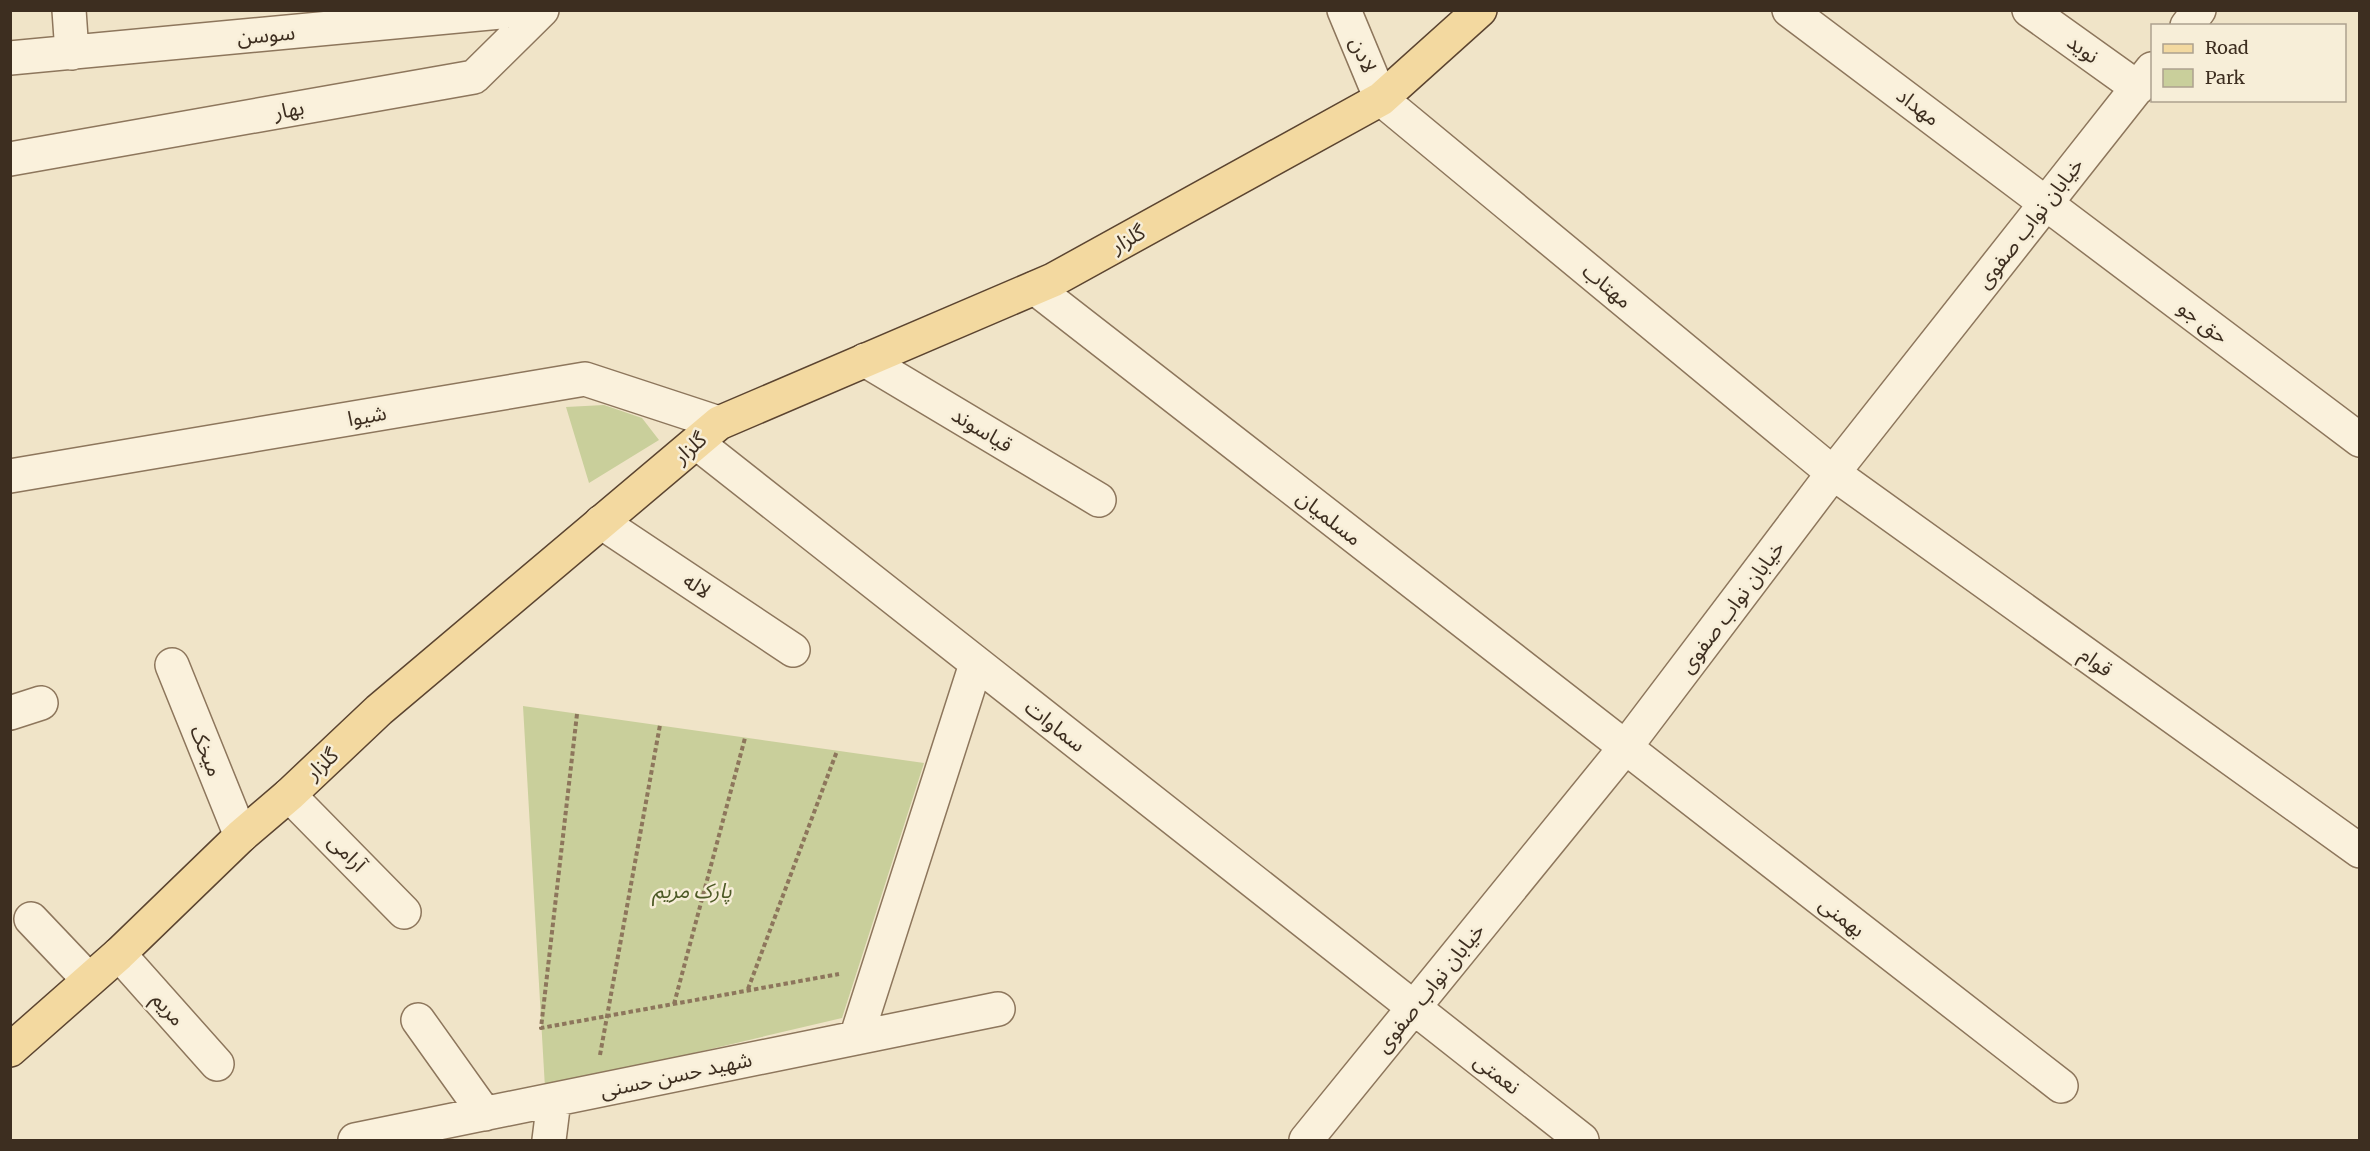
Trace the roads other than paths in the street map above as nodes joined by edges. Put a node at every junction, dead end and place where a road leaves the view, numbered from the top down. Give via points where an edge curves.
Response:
1 (69, 10) edge
2 (522, 10) edge
3 (543, 10) edge
4 (1344, 10) edge
5 (1480, 10) edge
6 (1790, 10) edge
7 (2029, 10) edge
8 (2199, 10) edge
9 (2188, 24) edge
10 (72, 53) junction
11 (10, 58) edge
12 (2145, 79) edge
13 (1381, 99) junction
14 (10, 159) edge
15 (2046, 203) junction
16 (1035, 288) junction
17 (865, 360) junction
18 (708, 433) junction
19 (2360, 440) edge
20 (1833, 473) junction
21 (10, 476) edge
22 (1099, 500) dead end
23 (601, 522) junction
24 (793, 650) dead end
25 (976, 664) junction
26 (172, 665) dead end
27 (1624, 749) junction
28 (289, 795) junction
29 (241, 836) junction
30 (2360, 851) edge
31 (404, 912) dead end
32 (31, 919) dead end
33 (118, 954) junction
34 (89, 980) junction
35 (1413, 1008) junction
36 (998, 1009) dead end
37 (418, 1020) dead end
38 (856, 1038) junction
39 (10, 1050) edge
40 (217, 1064) dead end
41 (2061, 1086) dead end
42 (554, 1100) junction
43 (485, 1114) junction
44 (355, 1140) edge
45 (549, 1140) edge
46 (1306, 1140) edge
47 (1582, 1140) edge

1 - 10 street
2 - 10 street, سوسن
3 - 14 street, بهار via 474,77
4 - 13 street, لادن
5 - 13 main road, گلزار
6 - 15 street, مهداد
7 - 12 street, نوید
8 - 9 street
10 - 11 street, سوسن
12 - 15 street, خیابان نواب صفوی
13 - 16 main road, گلزار
13 - 20 street, مهتاب
15 - 19 street, حق جو
15 - 20 street, خیابان نواب صفوی
16 - 17 main road, گلزار
16 - 27 street, مسلمیان
17 - 18 main road, گلزار
17 - 22 street, قیاسوند
18 - 21 street, شیوا via 585,379
18 - 23 main road, گلزار
18 - 25 street, سماوات
20 - 27 street, خیابان نواب صفوی
20 - 30 street, قوام
23 - 24 street, لاله
23 - 28 main road, گلزار via 379,710
25 - 35 street, سماوات
25 - 38 street
26 - 29 street, میخک
27 - 35 street, خیابان نواب صفوی
27 - 41 street, بهمنی
28 - 29 main road, گلزار
28 - 31 street, آرامی
29 - 33 main road, گلزار
32 - 34 street
33 - 34 main road, گلزار
33 - 40 street, مریم
34 - 39 main road, گلزار
35 - 46 street, خیابان نواب صفوی
35 - 47 street, نعمتی
36 - 38 street, شهید حسن حسنی
37 - 43 street
38 - 42 street, شهید حسن حسنی
42 - 43 street, شهید حسن حسنی
42 - 45 street
43 - 44 street, شهید حسن حسنی

